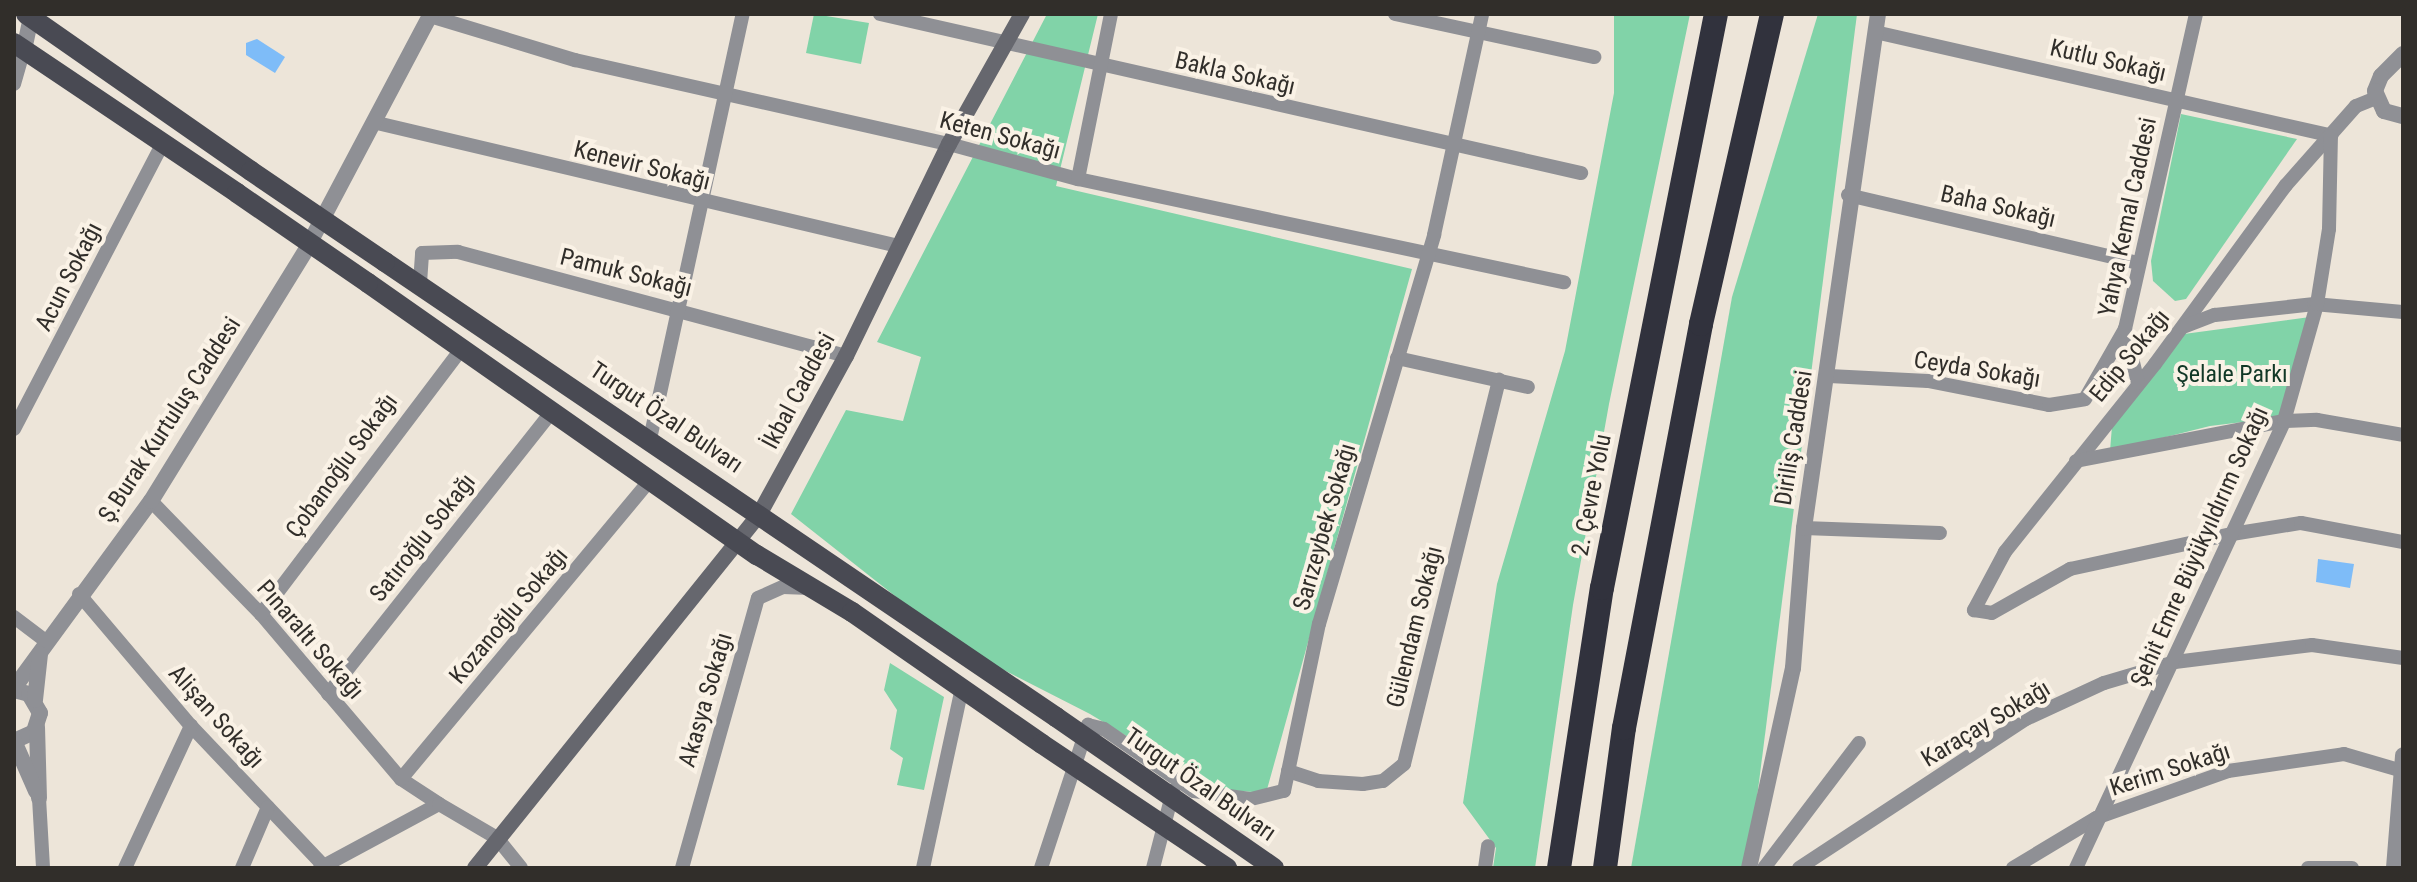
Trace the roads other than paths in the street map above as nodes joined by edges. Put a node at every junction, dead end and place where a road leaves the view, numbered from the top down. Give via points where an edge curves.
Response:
1 (743, 14) edge
2 (880, 14) edge
3 (1022, 14) edge
4 (1111, 14) edge
5 (1395, 14) edge
6 (1482, 14) edge
7 (1716, 14) edge
8 (1731, 14) edge
9 (1772, 14) edge
10 (1783, 14) edge
11 (1878, 14) edge
12 (2196, 14) edge
13 (30, 15) edge
14 (430, 15) edge
15 (1478, 31) junction
16 (1875, 32) junction
17 (1005, 43) junction
18 (19, 47) edge
19 (2403, 54) edge
20 (1594, 57) dead end
21 (1102, 66) junction
22 (2403, 68) edge
23 (2381, 76) junction
24 (14, 84) edge
25 (726, 94) junction
26 (2376, 98) junction
27 (2176, 99) junction
28 (2403, 116) edge
29 (377, 123) junction
30 (1696, 136) junction
31 (2331, 136) junction
32 (949, 144) junction
33 (162, 145) junction
34 (1451, 145) junction
35 (1740, 148) junction
36 (1581, 173) dead end
37 (1078, 179) junction
38 (1848, 195) junction
39 (702, 204) junction
40 (898, 246) junction
41 (1429, 255) junction
42 (2138, 263) junction
43 (1564, 282) dead end
44 (420, 283) junction
45 (2317, 304) junction
46 (680, 309) junction
47 (2403, 312) edge
48 (2183, 327) junction
49 (2125, 329) junction
50 (463, 347) junction
51 (846, 356) junction
52 (1397, 358) junction
53 (1829, 376) junction
54 (1499, 380) junction
55 (2138, 383) junction
56 (1528, 387) dead end
57 (553, 410) junction
58 (2284, 421) junction
59 (14, 429) edge
60 (2403, 435) edge
61 (650, 439) junction
62 (2076, 461) junction
63 (650, 480) junction
64 (151, 501) junction
65 (760, 513) junction
66 (1804, 528) junction
67 (1940, 533) dead end
68 (2232, 534) junction
69 (736, 540) junction
70 (2403, 542) edge
71 (810, 588) junction
72 (79, 594) junction
73 (261, 614) junction
74 (14, 617) edge
75 (44, 647) junction
76 (2403, 658) edge
77 (2175, 662) junction
78 (962, 687) junction
79 (14, 689) edge
80 (328, 694) junction
81 (35, 700) junction
82 (191, 726) junction
83 (37, 727) junction
84 (14, 741) edge
85 (1859, 743) dead end
86 (2401, 762) edge
87 (1288, 771) junction
88 (401, 779) junction
89 (1176, 779) junction
90 (39, 798) junction
91 (439, 804) junction
92 (268, 807) junction
93 (2096, 818) junction
94 (497, 838) junction
95 (1488, 846) dead end
96 (322, 866) edge
97 (43, 868) edge
98 (125, 868) edge
99 (242, 868) edge
100 (475, 868) edge
101 (521, 868) edge
102 (682, 868) edge
103 (923, 868) edge
104 (1041, 868) edge
105 (1153, 868) edge
106 (1227, 868) edge
107 (1274, 868) edge
108 (1485, 868) edge
109 (1559, 868) edge
110 (1605, 868) edge
111 (1749, 868) edge
112 (1764, 868) edge
113 (1799, 868) edge
114 (2013, 868) edge
115 (2076, 868) edge
116 (2308, 868) edge
117 (2352, 868) edge
118 (2394, 868) edge

1 - 25 street
2 - 17 street, Bakla Sokağı
3 - 17 main road, İkbal Caddesi
4 - 21 street
5 - 15 street
6 - 15 street, Sarızeybek Sokağı
7 - 30 highway
8 - 30 highway
9 - 35 highway
10 - 35 highway
11 - 16 street, Diriliş Caddesi
12 - 27 street, Yahya Kemal Caddesi
13 - 18 street
13 - 44 main road, Turgut Özal Bulvarı, bridge
14 - 25 street, Keten Sokağı via 575,60
14 - 29 street, Ş.Burak Kurtuluş Caddesi
15 - 20 street
15 - 34 street, Sarızeybek Sokağı
16 - 27 street, Kutlu Sokağı
16 - 38 street, Diriliş Caddesi
17 - 21 street, Bakla Sokağı
17 - 32 main road, İkbal Caddesi
18 - 24 street
18 - 33 main road
19 - 23 street
21 - 34 street, Bakla Sokağı
21 - 37 street
22 - 23 street
23 - 26 street
25 - 32 street, Keten Sokağı
25 - 39 street
26 - 28 street via 2384,111
26 - 31 street, Edip Sokağı via 2356,106
27 - 31 street, Kutlu Sokağı
27 - 42 street, Yahya Kemal Caddesi
29 - 39 street, Kenevir Sokağı
29 - 64 street, Ş.Burak Kurtuluş Caddesi via 307,248
30 - 109 highway, 2. Çevre Yolu via 1602,588
31 - 45 street, Şehit Emre Büyükyıldırım Sokağı via 2329,229
31 - 48 street, Edip Sokağı via 2286,185
32 - 37 street, Keten Sokağı
32 - 40 main road, İkbal Caddesi
33 - 50 main road, bridge
33 - 59 street, Acun Sokağı
34 - 36 street, Bakla Sokağı
34 - 41 street, Sarızeybek Sokağı
35 - 110 highway via 1652,575
37 - 41 street, Keten Sokağı
38 - 42 street, Baha Sokağı
38 - 53 street, Diriliş Caddesi
39 - 40 street, Kenevir Sokağı
39 - 46 street
40 - 51 main road, İkbal Caddesi
41 - 43 street, Keten Sokağı
41 - 52 street, Sarızeybek Sokağı
42 - 49 street, Yahya Kemal Caddesi
44 - 46 street, Pamuk Sokağı via 422,253 458,252
44 - 61 main road, Turgut Özal Bulvarı
45 - 47 street
45 - 48 street via 2215,315
45 - 58 street, Şehit Emre Büyükyıldırım Sokağı
46 - 51 street, Pamuk Sokağı
46 - 61 street
48 - 55 street, Edip Sokağı
49 - 53 street, Ceyda Sokağı via 2085,399 2061,403 1928,381
49 - 55 street, Yahya Kemal Caddesi
50 - 57 main road
50 - 73 street, Çobanoğlu Sokağı
51 - 65 main road, İkbal Caddesi
52 - 54 street
52 - 87 street, Sarızeybek Sokağı via 1319,624
53 - 66 street, Diriliş Caddesi
54 - 56 street
54 - 87 street, Gülendam Sokağı via 1404,764 1383,781 1363,784 1318,781
55 - 62 street, Edip Sokağı
57 - 63 main road
57 - 80 street, Satıroğlu Sokağı
58 - 60 street via 2317,420
58 - 62 street
58 - 68 street, Şehit Emre Büyükyıldırım Sokağı
61 - 65 main road, Turgut Özal Bulvarı
62 - 68 street, Edip Sokağı via 2005,552 1974,610 1992,613 2070,569
63 - 69 main road
63 - 88 street, Kozanoğlu Sokağı
64 - 72 street, Ş.Burak Kurtuluş Caddesi
64 - 73 street, Pınaraltı Sokağı
65 - 69 main road, İkbal Caddesi
65 - 107 main road, Turgut Özal Bulvarı, bridge
66 - 67 street
66 - 111 street, Diriliş Caddesi via 1793,668
68 - 70 street via 2301,523
68 - 77 street, Şehit Emre Büyükyıldırım Sokağı
69 - 71 main road
69 - 94 main road, İkbal Caddesi
71 - 78 main road
71 - 102 street, Akasya Sokağı via 783,587 758,598
72 - 75 street, Ş.Burak Kurtuluş Caddesi
72 - 82 street, Alişan Sokağı
73 - 80 street, Pınaraltı Sokağı
74 - 75 street
75 - 79 street, Ş.Burak Kurtuluş Caddesi
75 - 81 street
76 - 77 street, Karaçay Sokağı via 2312,645
77 - 93 street, Şehit Emre Büyükyıldırım Sokağı
77 - 113 street, Karaçay Sokağı via 2104,683 2026,719
78 - 103 street
78 - 106 main road, bridge
79 - 81 street
80 - 88 street, Pınaraltı Sokağı
81 - 83 street via 40,713
82 - 92 street, Alişan Sokağı
82 - 98 street
83 - 84 street
83 - 90 street
84 - 90 street
85 - 112 street
86 - 93 street, Kerim Sokağı via 2344,754 2228,771
86 - 118 street
87 - 89 street via 1284,791 1251,799 1194,791
88 - 91 street, Pınaraltı Sokağı
89 - 104 street via 1093,724 1084,727
89 - 105 street
90 - 97 street
91 - 94 street, Pınaraltı Sokağı
91 - 96 street
92 - 96 street, Alişan Sokağı
92 - 99 street
93 - 114 street, Kerim Sokağı
93 - 115 street, Şehit Emre Büyükyıldırım Sokağı
94 - 100 main road, İkbal Caddesi
94 - 101 street
95 - 108 street
116 - 117 street

